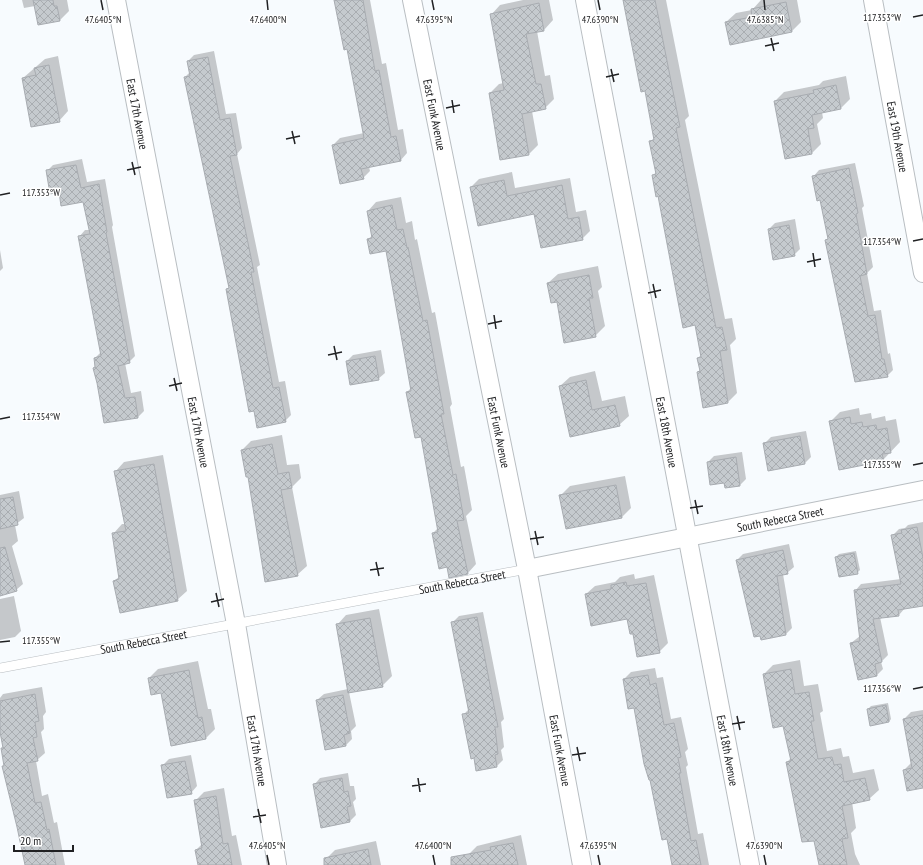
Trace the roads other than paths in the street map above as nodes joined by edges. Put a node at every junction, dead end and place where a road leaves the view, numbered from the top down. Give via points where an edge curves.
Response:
1 (116, 0) edge
2 (412, 0) edge
3 (586, 0) edge
4 (873, 0) edge
5 (923, 273) edge
6 (923, 490) edge
7 (687, 537) junction
8 (527, 569) junction
9 (236, 624) junction
10 (0, 668) edge
11 (277, 865) edge
12 (582, 865) edge
13 (750, 865) edge

1 - 9 street, East 17th Avenue
2 - 8 street, East Funk Avenue
3 - 7 street, East 18th Avenue
4 - 5 street, East 19th Avenue
6 - 7 street, South Rebecca Street
7 - 8 street, South Rebecca Street
7 - 13 street, East 18th Avenue
8 - 9 lane, South Rebecca Street
8 - 12 street, East Funk Avenue
9 - 10 lane, South Rebecca Street
9 - 11 street, East 17th Avenue

